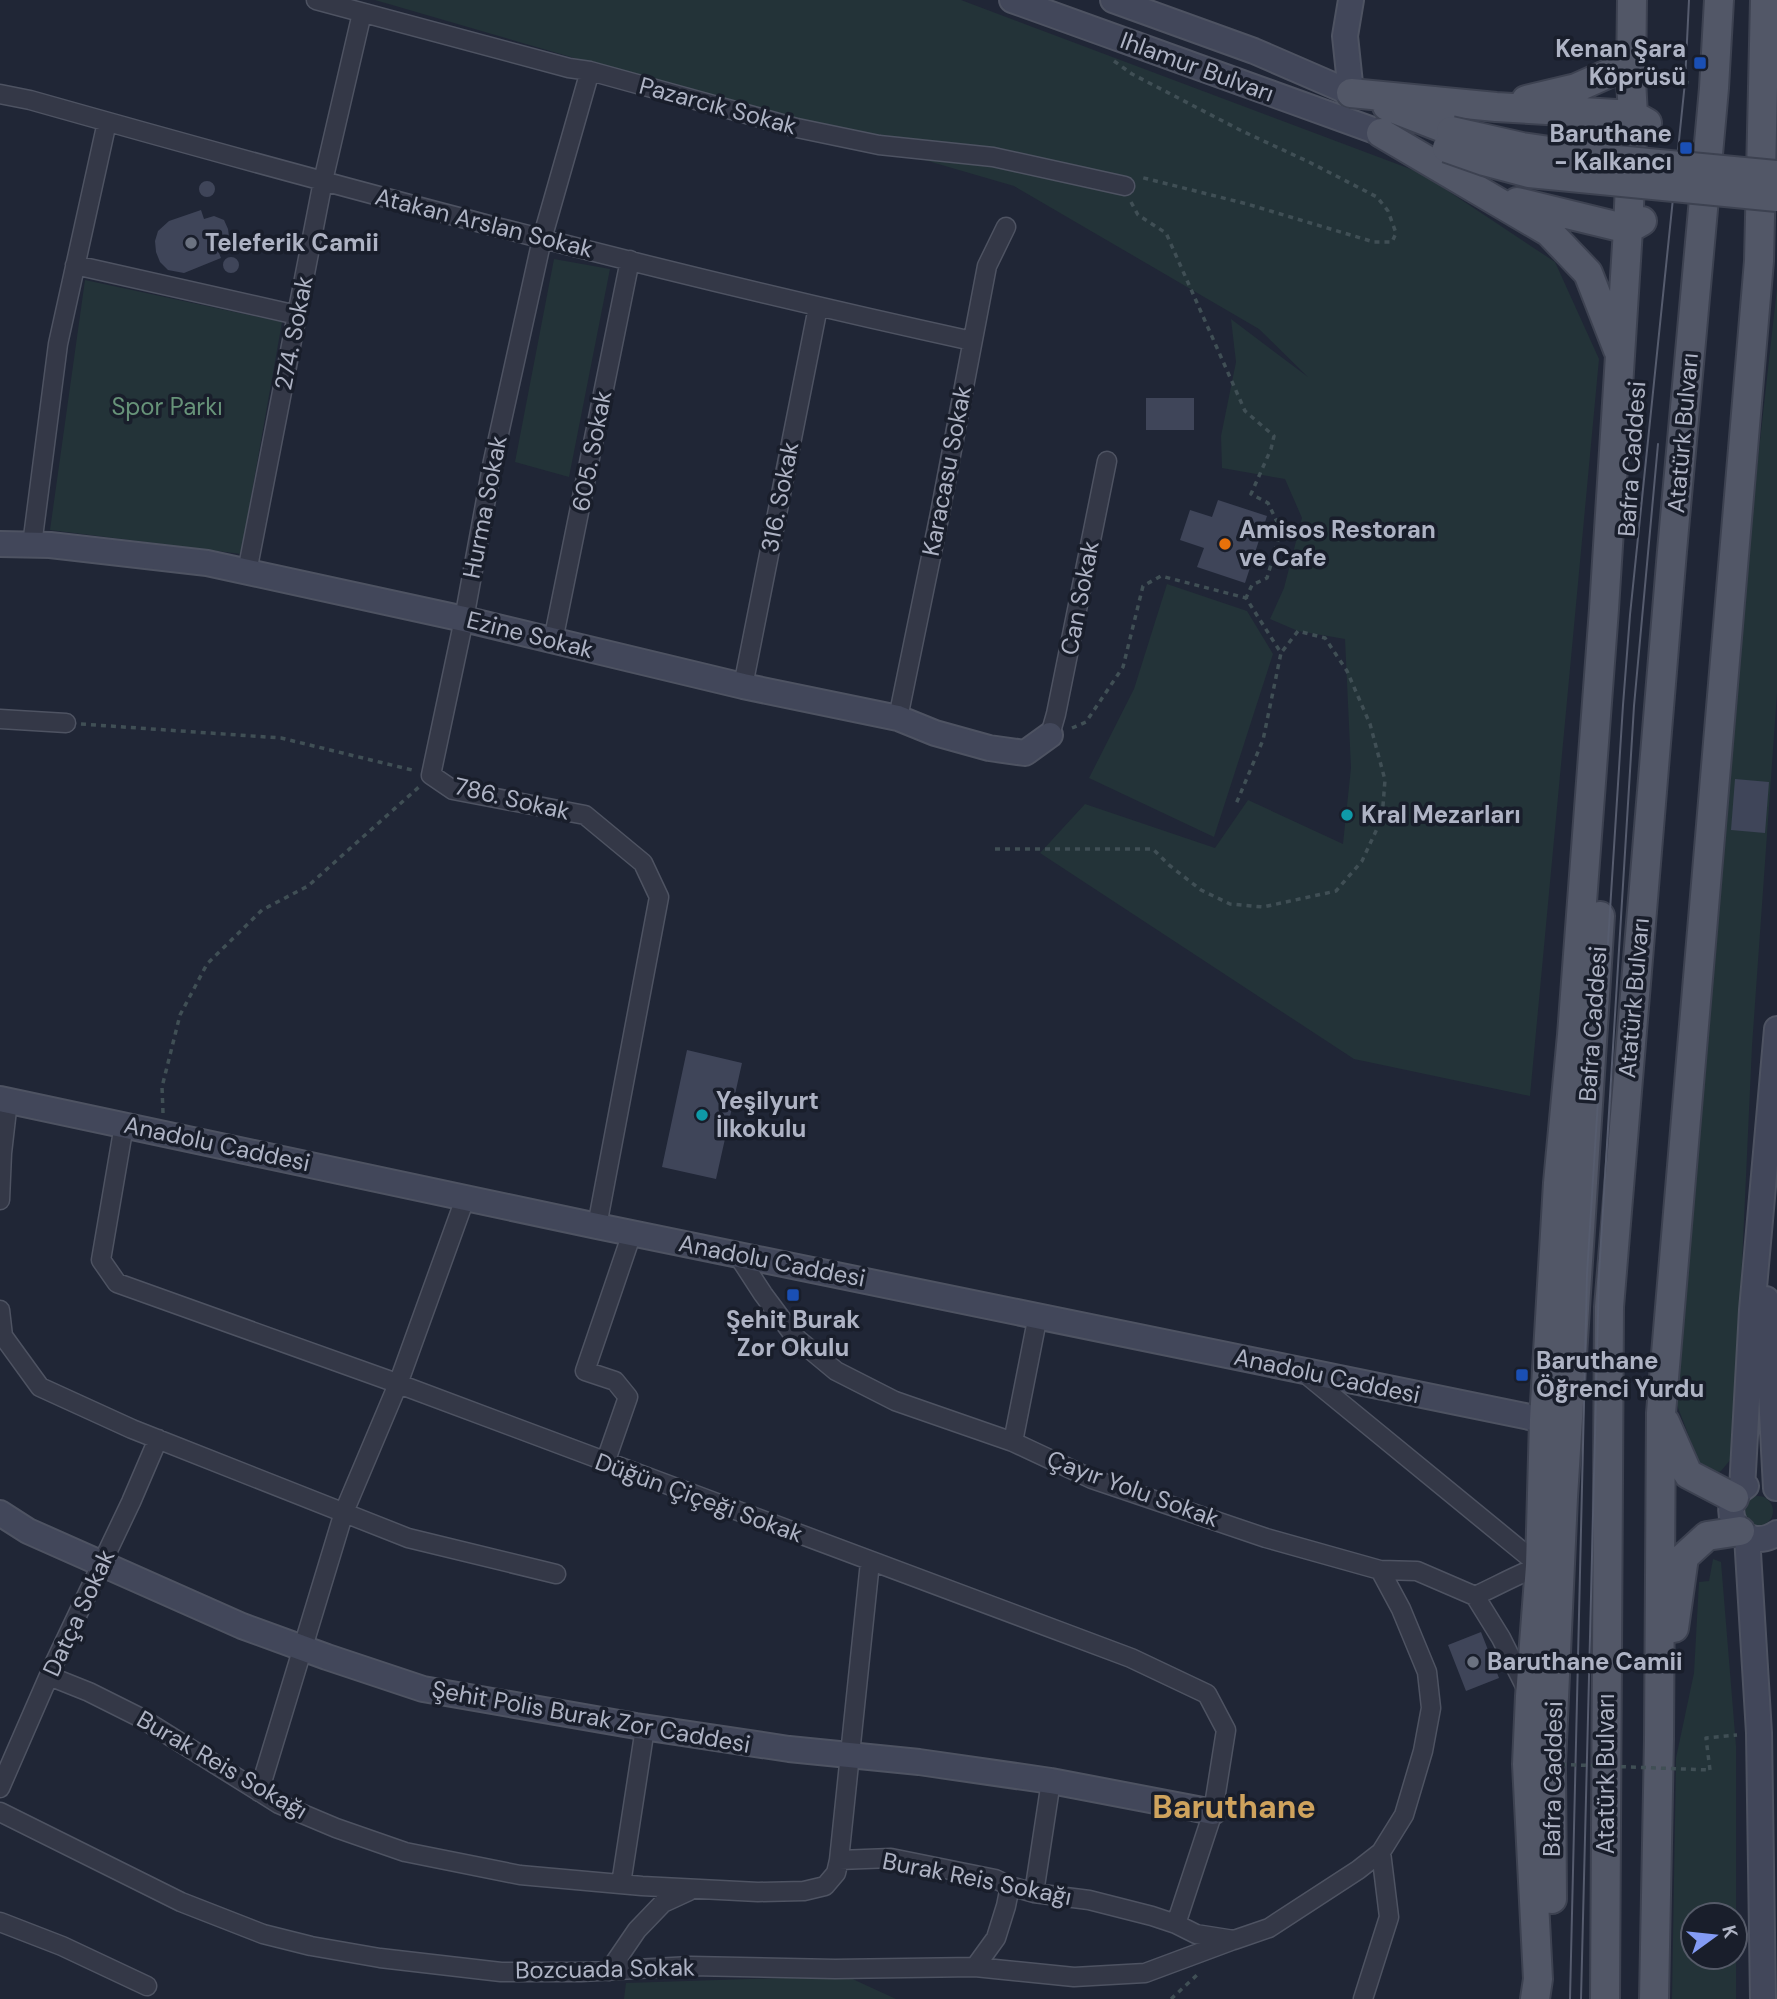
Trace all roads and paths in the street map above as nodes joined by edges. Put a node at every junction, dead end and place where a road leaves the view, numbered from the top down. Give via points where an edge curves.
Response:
1 (316, 0) edge
2 (1012, 0) edge
3 (1113, 0) edge
4 (1351, 0) edge
5 (1632, 0) edge
6 (1720, 0) edge
7 (1765, 0) edge
8 (362, 13) junction
9 (1105, 55) dead end
10 (1634, 62) junction
11 (590, 71) junction
12 (1714, 88) junction
13 (1351, 93) junction
14 (0, 94) edge
15 (1496, 107) junction
16 (1640, 119) junction
17 (107, 122) junction
18 (1381, 133) junction
19 (1449, 139) junction
20 (1777, 175) edge
21 (323, 181) junction
22 (1125, 186) junction
23 (1487, 195) junction
24 (1777, 197) edge
25 (1636, 225) junction
26 (1006, 227) dead end
27 (542, 239) junction
28 (630, 260) junction
29 (75, 265) junction
30 (818, 307) junction
31 (297, 315) junction
32 (972, 341) junction
33 (1620, 356) junction
34 (1107, 461) dead end
35 (0, 544) edge
36 (32, 545) junction
37 (247, 572) junction
38 (1247, 598) junction
39 (464, 619) junction
40 (553, 641) junction
41 (1281, 653) junction
42 (743, 686) junction
43 (898, 718) junction
44 (0, 719) edge
45 (66, 723) joint
46 (1050, 736) junction
47 (431, 775) junction
48 (1236, 804) dead end
49 (995, 849) dead end
50 (1777, 1029) edge
51 (4, 1100) edge
52 (124, 1125) junction
53 (163, 1133) junction
54 (466, 1196) junction
55 (0, 1200) edge
56 (1761, 1207) junction
57 (597, 1226) junction
58 (632, 1233) junction
59 (737, 1254) junction
60 (0, 1310) edge
61 (1038, 1315) junction
62 (1302, 1371) junction
63 (398, 1384) junction
64 (1661, 1413) junction
65 (1544, 1420) junction
66 (158, 1439) junction
67 (1013, 1442) junction
68 (605, 1463) junction
69 (1777, 1488) edge
70 (1738, 1493) junction
71 (344, 1512) junction
72 (0, 1513) edge
73 (1777, 1533) edge
74 (1744, 1534) junction
75 (870, 1562) junction
76 (102, 1563) junction
77 (1541, 1566) junction
78 (1380, 1570) junction
79 (556, 1574) dead end
80 (1475, 1596) junction
81 (302, 1648) junction
82 (49, 1676) junction
83 (1530, 1696) junction
84 (645, 1728) junction
85 (1659, 1739) junction
86 (1709, 1745) dead end
87 (849, 1755) junction
88 (1551, 1764) junction
89 (1051, 1781) junction
90 (0, 1788) edge
91 (258, 1792) junction
92 (0, 1812) edge
93 (1213, 1812) junction
94 (1381, 1852) junction
95 (839, 1860) junction
96 (621, 1884) junction
97 (1010, 1886) junction
98 (692, 1889) junction
99 (1034, 1893) junction
100 (0, 1922) edge
101 (1176, 1923) junction
102 (1234, 1940) junction
103 (975, 1967) junction
104 (609, 1971) junction
105 (147, 1986) dead end
106 (1363, 1999) edge
107 (1535, 1999) edge
108 (1549, 1999) edge
109 (1605, 1999) edge
110 (1654, 1999) edge
111 (1763, 1999) edge

1 - 8 street, Pazarcık Sokak
2 - 18 main road, Ihlamur Bulvarı
3 - 13 main road, Ihlamur Bulvarı via 1254,51
4 - 13 main road via 1345,36
5 - 10 main road, Bafra Caddesi
6 - 12 main road, Atatürk Bulvarı
7 - 64 main road, Atatürk Bulvarı via 1759,261
8 - 11 street, Pazarcık Sokak
8 - 21 street, 274. Sokak
9 - 22 path via 1168,93 1377,197 1396,233 1392,242 1374,242 1137,176
10 - 12 path
10 - 15 main road via 1576,88
10 - 16 main road, Bafra Caddesi
11 - 22 street, Pazarcık Sokak via 797,128 879,145 993,156
11 - 27 street, Hurma Sokak
12 - 109 main road, Atatürk Bulvarı via 1609,1307
13 - 15 main road
13 - 19 main road
14 - 17 street, Atakan Arslan Sokak
15 - 16 main road
16 - 25 main road, Bafra Caddesi
17 - 21 street, Atakan Arslan Sokak
17 - 29 street
18 - 19 main road
18 - 23 main road
19 - 20 main road, bridge
19 - 24 main road, bridge via 1484,161 1530,173
21 - 27 street, Atakan Arslan Sokak
21 - 31 street, 274. Sokak
22 - 38 path via 1138,215 1166,233 1245,411 1274,436 1251,494 1268,503 1281,530 1266,578 1252,585
23 - 25 main road
23 - 33 main road via 1549,232 1588,273
25 - 33 main road, Bafra Caddesi
25 - 88 main road, Bafra Caddesi via 1639,356 1563,1497
26 - 32 street, Karacasu Sokak via 987,266
27 - 28 street, Atakan Arslan Sokak
27 - 39 street, Hurma Sokak
28 - 30 street, Atakan Arslan Sokak
28 - 40 street, 605. Sokak
29 - 31 street
29 - 36 street via 58,344
30 - 32 street, Atakan Arslan Sokak
30 - 42 street, 316. Sokak
31 - 37 street, 274. Sokak
32 - 43 street, Karacasu Sokak
33 - 65 main road, Bafra Caddesi
34 - 46 street, Can Sokak
35 - 36 main road, Ezine Sokak
36 - 37 main road, Ezine Sokak via 207,563
37 - 39 main road, Ezine Sokak
38 - 41 path
38 - 46 path via 1161,576 1143,586 1124,667 1086,722
39 - 40 main road, Ezine Sokak
39 - 47 street, Hurma Sokak
40 - 42 main road, Ezine Sokak
41 - 48 path via 1263,740
41 - 49 path via 1298,631 1325,638 1347,671 1370,724 1385,780 1382,818 1362,862 1336,891 1264,906 1230,904 1201,890 1153,849
42 - 43 main road, Ezine Sokak
43 - 46 main road, Ezine Sokak via 989,748 1025,753
44 - 45 street
45 - 47 path, 786. Sokak via 281,738
47 - 53 path via 308,886 262,910 207,964 180,1015 162,1087
47 - 57 street, 786. Sokak via 453,790 585,815 643,863 659,897
50 - 56 main road
51 - 52 main road, Anadolu Caddesi
51 - 55 street
52 - 53 main road, Anadolu Caddesi
52 - 63 street, Düğün Çiçeği Sokak via 101,1260 117,1283
53 - 54 main road, Anadolu Caddesi
54 - 57 main road, Anadolu Caddesi
54 - 63 street
56 - 69 main road
56 - 70 main road
57 - 58 main road, Anadolu Caddesi
58 - 59 main road, Anadolu Caddesi
58 - 68 street via 584,1371 615,1381 628,1397
59 - 61 main road, Anadolu Caddesi
59 - 67 street, Çayır Yolu Sokak via 795,1337 836,1371 895,1401
60 - 66 street via 3,1336 40,1387
61 - 62 main road, Anadolu Caddesi
61 - 67 street
62 - 65 main road, Anadolu Caddesi
62 - 77 street
63 - 68 street, Düğün Çiçeği Sokak
63 - 71 street
64 - 70 main road via 1688,1474
64 - 85 main road, Atatürk Bulvarı
65 - 77 main road, Bafra Caddesi
66 - 71 street
66 - 76 street, Datça Sokak
67 - 78 street, Çayır Yolu Sokak via 1092,1479 1266,1538
68 - 75 street, Düğün Çiçeği Sokak
69 - 70 main road via 1750,1484
70 - 74 main road via 1731,1510
71 - 79 street via 408,1538
71 - 81 street
72 - 76 main road, Şehit Polis Burak Zor Caddesi via 28,1531
73 - 74 main road via 1765,1539
74 - 85 main road via 1707,1536 1684,1557
74 - 111 main road via 1759,1733
75 - 87 street
75 - 93 street, Düğün Çiçeği Sokak via 1131,1658 1207,1694 1226,1730
76 - 81 main road, Şehit Polis Burak Zor Caddesi
76 - 82 street, Datça Sokak
77 - 80 street
77 - 83 main road, Bafra Caddesi
78 - 80 street, Çayır Yolu Sokak via 1417,1571
78 - 94 street, Burak Reis Sokağı via 1427,1672 1431,1707 1404,1815
80 - 83 street
81 - 84 main road, Şehit Polis Burak Zor Caddesi via 423,1689
81 - 91 street
82 - 90 street, Datça Sokak
82 - 91 street, Burak Reis Sokağı via 141,1718
83 - 107 main road, Bafra Caddesi via 1527,1764 1538,1979
84 - 87 main road, Şehit Polis Burak Zor Caddesi
84 - 96 street
85 - 110 main road, Atatürk Bulvarı
86 - 88 path, bridge via 1710,1770
87 - 89 main road, Şehit Polis Burak Zor Caddesi
87 - 95 street
88 - 108 main road, Bafra Caddesi
89 - 93 main road, Şehit Polis Burak Zor Caddesi
89 - 99 street
91 - 96 street, Burak Reis Sokağı via 336,1828 405,1852 520,1875
92 - 104 street, Bozcuada Sokak via 181,1902 262,1934 380,1958 487,1970
93 - 101 street, Düğün Çiçeği Sokak
94 - 102 street, Burak Reis Sokağı via 1269,1928
94 - 106 street via 1389,1917
95 - 97 street, Burak Reis Sokağı via 891,1858
95 - 98 street, Burak Reis Sokağı via 836,1873 825,1886 804,1891
96 - 98 street, Burak Reis Sokağı
97 - 99 street, Burak Reis Sokağı
97 - 103 street via 996,1938
98 - 104 street via 663,1903 637,1930
99 - 101 street, Burak Reis Sokağı via 1089,1900
100 - 105 street
101 - 102 street, Burak Reis Sokağı via 1196,1934
102 - 103 street, Bozcuada Sokak via 1145,1973 1074,1977
103 - 104 street, Bozcuada Sokak via 691,1966

